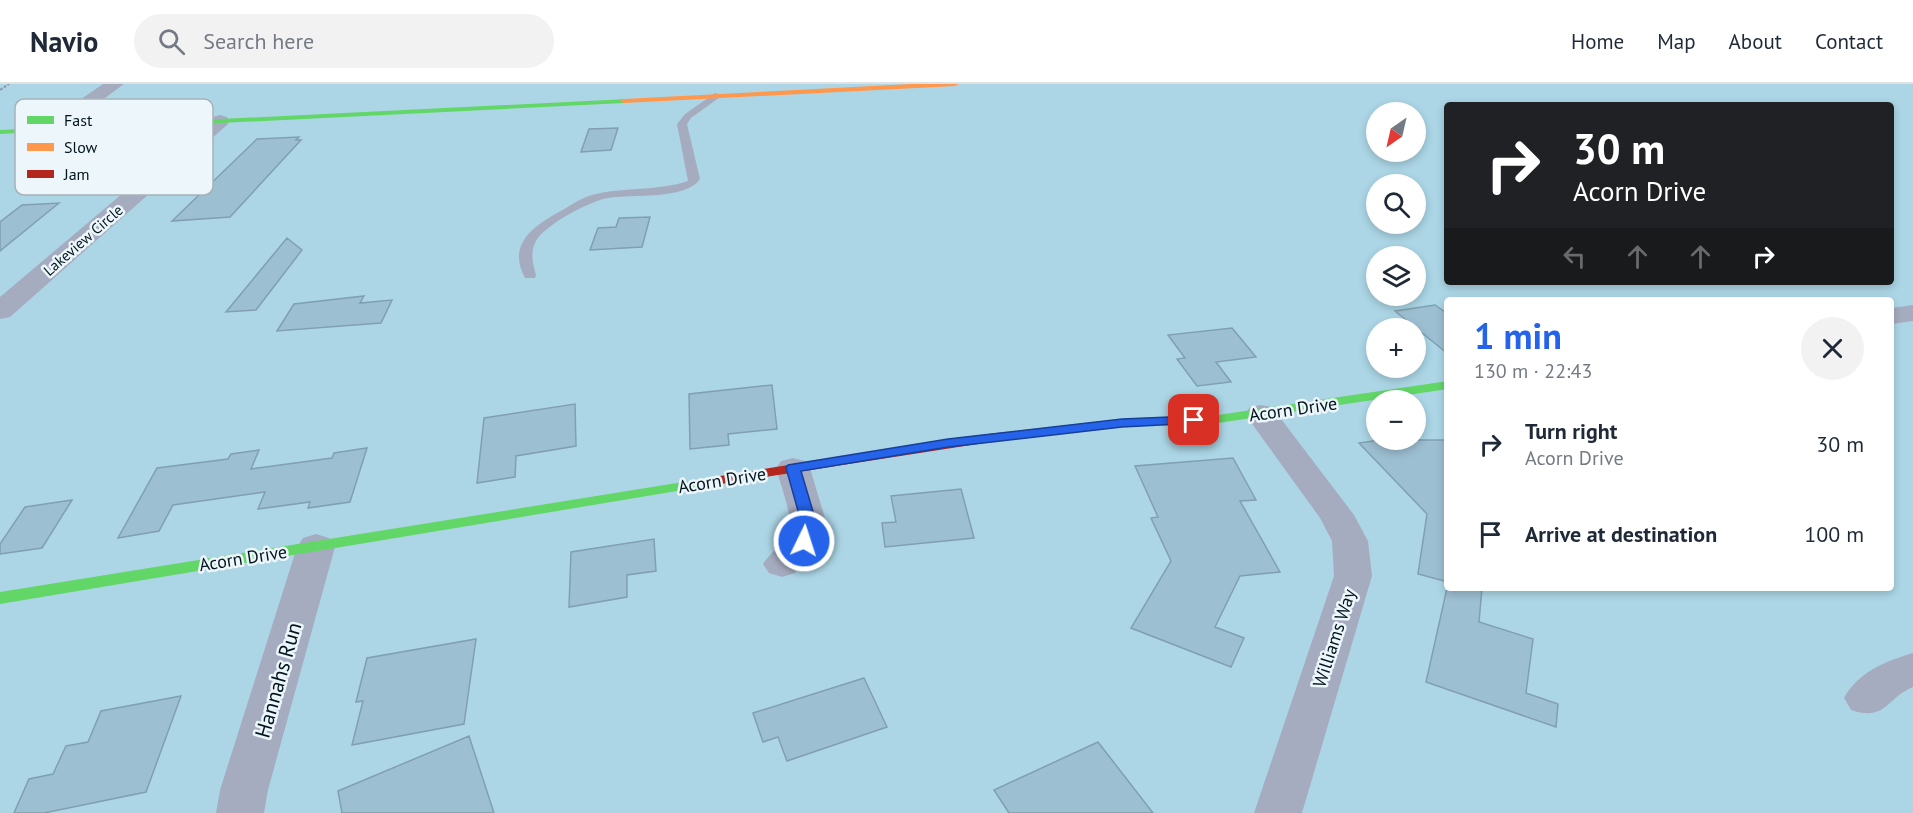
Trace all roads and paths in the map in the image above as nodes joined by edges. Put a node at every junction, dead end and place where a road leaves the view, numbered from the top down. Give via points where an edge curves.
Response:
1 (9, 84) edge
2 (115, 84) edge
3 (955, 84) edge
4 (0, 90) edge
5 (718, 95) junction
6 (93, 99) edge
7 (213, 121) edge
8 (220, 121) junction
9 (213, 127) edge
10 (15, 131) edge
11 (0, 132) edge
12 (134, 195) edge
13 (530, 274) dead end
14 (0, 311) edge
15 (1913, 313) edge
16 (1894, 316) edge
17 (1444, 386) edge
18 (1261, 414) junction
19 (793, 468) junction
20 (316, 547) junction
21 (782, 564) dead end
22 (0, 598) edge
23 (1913, 669) edge
24 (1866, 698) dead end
25 (240, 813) edge
26 (1278, 813) edge

1 - 4 path
2 - 6 street
3 - 5 street
5 - 8 street
5 - 13 lane via 682,124 695,179 692,183 659,191 594,197 564,213 530,237 524,259
7 - 8 street
8 - 9 street, Lakeview Circle
10 - 11 street
12 - 14 street, Lakeview Circle
15 - 16 street
17 - 18 street, Acorn Drive
18 - 19 street, Acorn Drive via 1122,423 948,443
18 - 26 street, Williams Way via 1336,514 1350,541 1353,576
19 - 20 street, Acorn Drive
19 - 21 street via 809,525 804,541
20 - 22 street, Acorn Drive
20 - 25 street, Hannahs Run
23 - 24 street via 1893,677

